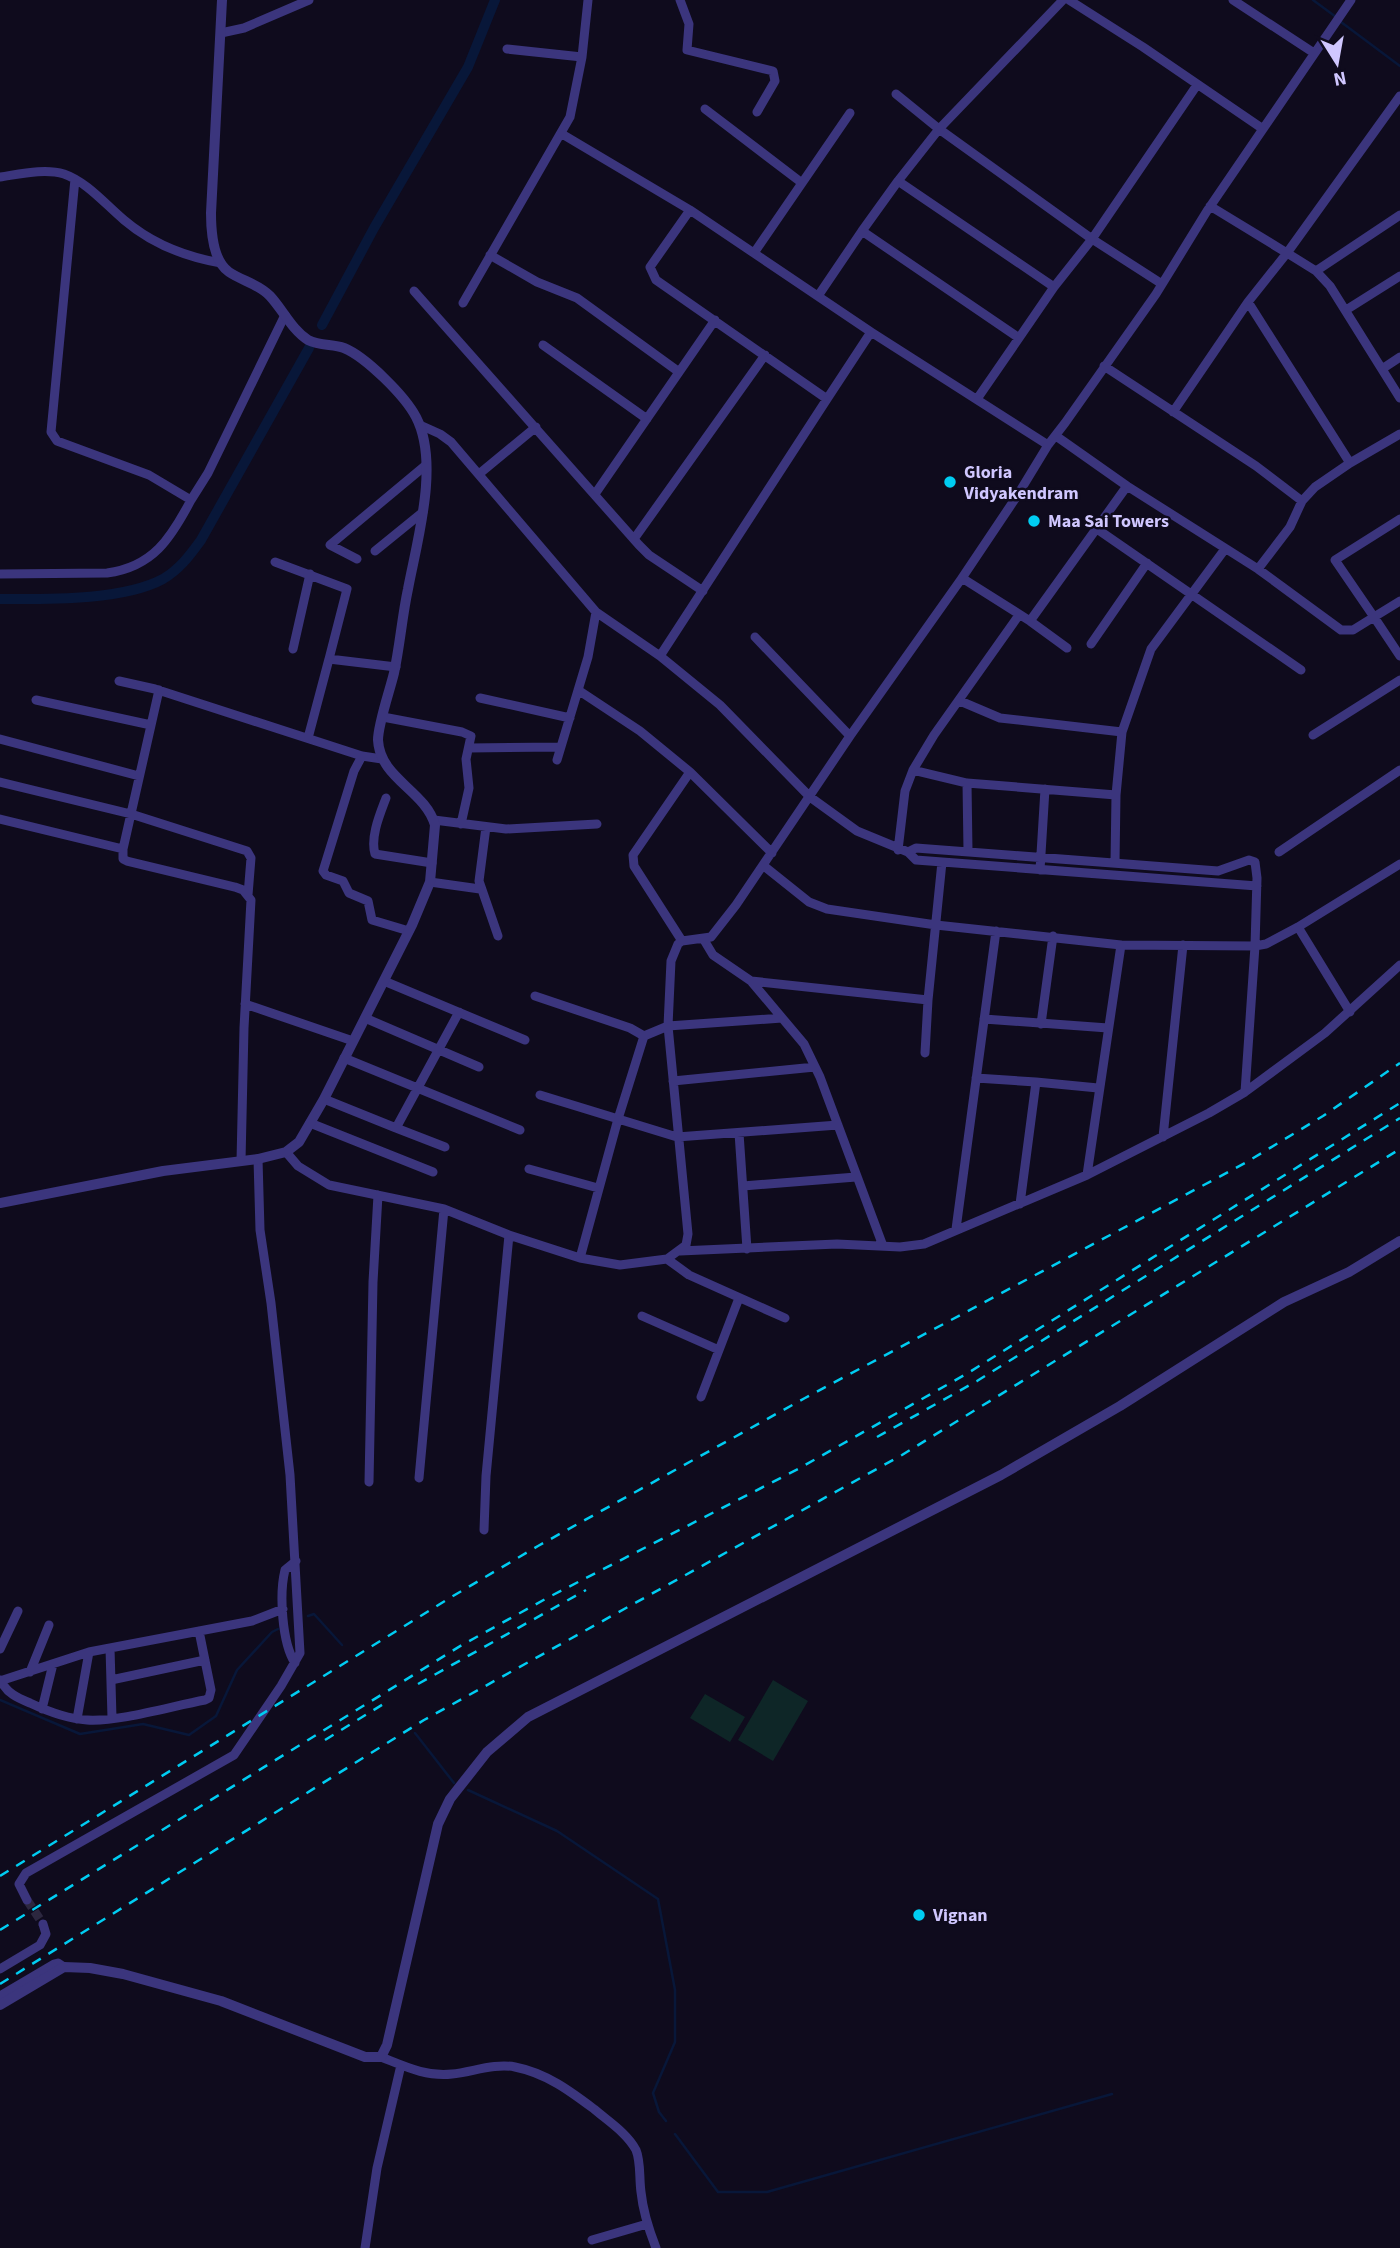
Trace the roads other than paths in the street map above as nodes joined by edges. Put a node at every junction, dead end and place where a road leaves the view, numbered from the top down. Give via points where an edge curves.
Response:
1 (222, 0) edge
2 (309, 0) edge
3 (588, 0) edge
4 (680, 0) edge
5 (1063, 0) edge
6 (1069, 0) edge
7 (1233, 0) edge
8 (1351, 0) edge
9 (221, 33) junction
10 (507, 49) dead end
11 (1314, 54) junction
12 (582, 58) junction
13 (1197, 85) junction
14 (896, 94) dead end
15 (1399, 96) edge
16 (705, 109) dead end
17 (757, 111) dead end
18 (850, 113) dead end
19 (939, 130) junction
20 (1264, 130) junction
21 (562, 134) junction
22 (0, 177) edge
23 (75, 179) junction
24 (898, 181) junction
25 (802, 183) junction
26 (1210, 206) junction
27 (690, 210) junction
28 (1400, 215) edge
29 (863, 231) junction
30 (1092, 239) junction
31 (754, 253) junction
32 (1287, 253) junction
33 (490, 255) junction
34 (221, 263) junction
35 (1316, 271) junction
36 (1400, 276) edge
37 (1162, 284) junction
38 (1054, 287) junction
39 (414, 291) dead end
40 (818, 296) junction
41 (1248, 302) junction
42 (463, 303) dead end
43 (1346, 310) junction
44 (285, 315) junction
45 (715, 320) junction
46 (872, 332) junction
47 (1019, 338) junction
48 (543, 345) dead end
49 (765, 355) junction
50 (1400, 357) edge
51 (1104, 366) junction
52 (1382, 369) junction
53 (679, 372) junction
54 (827, 398) junction
55 (1400, 398) edge
56 (978, 399) junction
57 (1173, 412) junction
58 (647, 419) junction
59 (420, 425) junction
60 (536, 427) junction
61 (1400, 434) edge
62 (1056, 436) junction
63 (1048, 445) junction
64 (1350, 463) junction
65 (426, 465) junction
66 (479, 474) junction
67 (1126, 486) junction
68 (595, 494) junction
69 (191, 500) junction
70 (1302, 501) junction
71 (423, 512) junction
72 (1400, 519) edge
73 (1097, 529) junction
74 (634, 539) junction
75 (1225, 549) junction
76 (375, 551) dead end
77 (357, 559) dead end
78 (275, 562) dead end
79 (1147, 563) junction
80 (1258, 569) junction
81 (0, 574) edge
82 (310, 575) junction
83 (962, 578) junction
84 (703, 591) junction
85 (1193, 595) junction
86 (1400, 601) edge
87 (596, 612) junction
88 (1019, 615) junction
89 (1374, 617) junction
90 (1030, 621) junction
91 (755, 637) dead end
92 (1091, 644) dead end
93 (1067, 648) dead end
94 (293, 649) dead end
95 (660, 656) junction
96 (1400, 656) edge
97 (329, 659) junction
98 (396, 667) junction
99 (1301, 670) dead end
100 (1400, 680) edge
101 (119, 681) dead end
102 (159, 690) junction
103 (578, 690) junction
104 (480, 698) dead end
105 (36, 700) dead end
106 (960, 701) junction
107 (383, 717) junction
108 (570, 718) junction
109 (151, 725) junction
110 (1122, 732) junction
111 (1313, 734) dead end
112 (850, 736) junction
113 (308, 738) junction
114 (0, 739) edge
115 (559, 747) junction
116 (469, 748) junction
117 (362, 756) junction
118 (382, 759) junction
119 (556, 760) dead end
120 (913, 769) junction
121 (1400, 770) edge
122 (690, 772) junction
123 (139, 776) junction
124 (0, 782) edge
125 (967, 783) junction
126 (1045, 789) junction
127 (1116, 794) junction
128 (386, 797) dead end
129 (810, 797) junction
130 (131, 814) junction
131 (0, 819) edge
132 (434, 820) junction
133 (461, 824) junction
134 (597, 824) dead end
135 (486, 827) junction
136 (122, 849) junction
137 (903, 851) junction
138 (968, 851) junction
139 (1279, 852) dead end
140 (772, 853) junction
141 (1041, 856) junction
142 (942, 862) junction
143 (1115, 862) junction
144 (432, 863) junction
145 (1400, 864) edge
146 (764, 866) junction
147 (1040, 870) junction
148 (430, 882) junction
149 (1257, 886) junction
150 (480, 888) junction
151 (248, 895) junction
152 (936, 925) junction
153 (1298, 927) junction
154 (409, 931) junction
155 (996, 931) junction
156 (498, 936) dead end
157 (1053, 936) junction
158 (704, 940) junction
159 (682, 941) junction
160 (1121, 945) junction
161 (1182, 945) junction
162 (1255, 946) junction
163 (1400, 965) edge
164 (384, 981) junction
165 (751, 981) junction
166 (536, 996) dead end
167 (928, 1000) junction
168 (246, 1004) junction
169 (459, 1012) junction
170 (1350, 1013) junction
171 (365, 1018) junction
172 (782, 1018) junction
173 (984, 1020) junction
174 (1041, 1024) junction
175 (668, 1026) junction
176 (1108, 1028) junction
177 (644, 1036) junction
178 (525, 1040) dead end
179 (354, 1041) junction
180 (439, 1049) junction
181 (925, 1053) dead end
182 (344, 1058) junction
183 (479, 1067) dead end
184 (816, 1067) junction
185 (976, 1078) junction
186 (673, 1081) junction
187 (1036, 1083) junction
188 (1098, 1088) junction
189 (417, 1090) junction
190 (1245, 1092) junction
191 (540, 1095) dead end
192 (324, 1098) junction
193 (618, 1119) junction
194 (310, 1123) junction
195 (838, 1125) junction
196 (396, 1128) junction
197 (520, 1130) dead end
198 (738, 1133) junction
199 (677, 1137) junction
200 (1163, 1137) junction
201 (445, 1147) dead end
202 (286, 1153) junction
203 (258, 1159) junction
204 (241, 1161) junction
205 (529, 1170) dead end
206 (433, 1172) dead end
207 (1087, 1175) junction
208 (856, 1177) junction
209 (743, 1186) junction
210 (598, 1188) junction
211 (379, 1195) junction
212 (0, 1203) edge
213 (1020, 1204) junction
214 (444, 1209) junction
215 (956, 1229) junction
216 (509, 1235) junction
217 (1400, 1241) edge
218 (883, 1246) junction
219 (747, 1249) junction
220 (680, 1251) junction
221 (579, 1258) junction
222 (667, 1259) junction
223 (739, 1298) junction
224 (642, 1316) dead end
225 (785, 1318) dead end
226 (719, 1350) junction
227 (701, 1397) dead end
228 (419, 1478) dead end
229 (369, 1482) dead end
230 (484, 1530) dead end
231 (296, 1561) junction
232 (283, 1609) junction
233 (18, 1611) dead end
234 (49, 1625) dead end
235 (199, 1631) junction
236 (110, 1648) junction
237 (0, 1649) edge
238 (89, 1652) junction
239 (205, 1660) junction
240 (53, 1664) junction
241 (295, 1664) junction
242 (30, 1672) junction
243 (1, 1680) edge
244 (111, 1680) junction
245 (42, 1709) junction
246 (77, 1718) junction
247 (112, 1718) junction
248 (27, 1900) tunnel mouth
249 (43, 1924) dead end
250 (64, 1967) junction
251 (0, 1969) edge
252 (0, 1996) edge
253 (0, 2005) edge
254 (381, 2057) junction
255 (401, 2066) junction
256 (647, 2224) junction
257 (593, 2240) dead end
258 (365, 2248) edge
259 (656, 2248) edge

1 - 9 street
2 - 9 street
3 - 12 street
4 - 17 street via 689,24 687,50 773,71 775,80
5 - 19 street
6 - 13 street
7 - 11 street
8 - 11 street
9 - 34 street via 211,213
10 - 12 street
11 - 20 street
12 - 21 street via 574,105
13 - 20 street
13 - 30 street
14 - 19 street
15 - 32 street
16 - 25 street
18 - 25 street
19 - 24 street
19 - 30 street
20 - 26 street
21 - 27 street
21 - 33 street
22 - 23 street via 29,172 62,173
23 - 34 street via 152,239 198,259
23 - 69 street via 51,432 57,441 149,475
24 - 29 street
24 - 38 street
25 - 31 street
26 - 32 street
26 - 37 street
27 - 31 street
27 - 45 street via 650,272
28 - 35 street
29 - 40 street
29 - 47 street
30 - 37 street
30 - 38 street
31 - 40 street
32 - 35 street
32 - 41 street
33 - 42 street
33 - 53 street via 577,298
34 - 44 street via 269,295
35 - 43 street
36 - 43 street
37 - 51 street
38 - 47 street
39 - 60 street
40 - 46 street
41 - 57 street
41 - 64 street
43 - 52 street
44 - 59 street via 307,339 354,353 402,399
44 - 69 street
45 - 49 street
45 - 53 street
46 - 54 street
46 - 56 street
47 - 56 street
48 - 58 street
49 - 54 street
49 - 74 street
50 - 52 street
51 - 57 street
51 - 62 street
52 - 55 street
53 - 58 street
54 - 84 street
56 - 63 street
57 - 70 street
58 - 68 street
59 - 65 street
59 - 66 street via 450,442
60 - 66 street
60 - 68 street
61 - 64 street
62 - 63 street
62 - 67 street
63 - 83 street
64 - 70 street
65 - 71 street
65 - 77 street via 330,545
66 - 87 street
67 - 73 street
67 - 75 street
68 - 74 street
69 - 81 street via 157,551 125,571
70 - 80 street via 1290,527
71 - 76 street
71 - 98 street
72 - 89 street via 1335,560
73 - 79 street
73 - 90 street
74 - 84 street via 649,555
75 - 80 street
75 - 85 street
78 - 82 street
79 - 85 street
79 - 92 street
80 - 89 street via 1341,630 1353,630
82 - 94 street
82 - 97 street via 347,589
83 - 88 street
83 - 112 street
84 - 95 street
85 - 99 street
85 - 110 street via 1151,649
86 - 89 street
87 - 95 street
87 - 103 street
88 - 90 street
88 - 106 street
89 - 96 street
90 - 93 street
91 - 112 street
95 - 129 street via 720,705
97 - 98 street
97 - 113 street
98 - 107 street
100 - 111 street
101 - 102 street
102 - 109 street
102 - 113 street
103 - 108 street
103 - 122 street via 640,731
104 - 108 street
105 - 109 street
106 - 110 street via 1000,718
106 - 120 street
107 - 116 street via 462,732 471,736
107 - 118 street via 378,737
108 - 115 street
109 - 123 street
110 - 127 street
112 - 129 street
113 - 117 street
114 - 123 street
115 - 116 street
115 - 119 street
116 - 133 street via 469,788
117 - 118 street
117 - 154 street via 323,871 343,881 349,893 368,901 372,920
118 - 132 street
120 - 125 street
120 - 137 street via 905,791
121 - 139 street
122 - 140 street
122 - 159 street via 633,855 634,866
123 - 130 street
124 - 130 street
125 - 126 street
125 - 138 street
126 - 127 street
126 - 141 street
127 - 143 street
128 - 144 street via 377,824 375,854
129 - 137 street via 857,831
129 - 140 street
130 - 136 street
130 - 151 street via 247,851 251,858
131 - 136 street
132 - 133 street
132 - 144 street
133 - 135 street
134 - 135 street
135 - 150 street
136 - 151 street via 127,861 234,887
137 - 138 street
137 - 142 street via 916,860
138 - 141 street
140 - 146 street
141 - 143 street
141 - 147 street
142 - 147 street
142 - 152 street
143 - 149 street via 1218,871 1249,860 1255,862
144 - 148 street
145 - 153 street
146 - 152 street via 817,906
146 - 158 street via 716,933
147 - 149 street
148 - 150 street
148 - 154 street
149 - 162 street
150 - 156 street
151 - 168 street via 252,906
152 - 155 street
152 - 167 street
153 - 162 street
153 - 170 street
154 - 164 street
155 - 157 street
155 - 173 street
157 - 160 street
157 - 174 street
158 - 159 street
158 - 165 street via 713,955
159 - 175 street via 671,961
160 - 161 street
160 - 176 street
161 - 162 street
161 - 200 street
162 - 190 street
163 - 170 street
164 - 169 street
164 - 171 street
165 - 167 street
165 - 172 street
166 - 177 street
167 - 181 street
168 - 179 street
168 - 204 street
169 - 178 street
169 - 180 street
170 - 190 street
171 - 179 street
171 - 180 street
172 - 175 street
172 - 184 street
173 - 174 street
173 - 185 street
174 - 176 street
175 - 177 street
175 - 186 street
176 - 188 street
177 - 193 street
179 - 182 street
180 - 183 street
180 - 189 street
182 - 189 street
182 - 192 street
184 - 186 street
184 - 195 street
185 - 187 street
185 - 215 street
186 - 199 street
187 - 188 street
187 - 213 street
188 - 207 street
189 - 196 street
189 - 197 street
190 - 200 street
191 - 193 street
192 - 194 street
192 - 196 street
193 - 199 street
193 - 210 street
194 - 202 street
194 - 206 street
195 - 198 street
195 - 208 street
196 - 201 street
198 - 199 street
198 - 209 street
199 - 220 street via 688,1234
200 - 207 street
202 - 203 street
202 - 211 street via 330,1185
203 - 204 street
203 - 231 street via 260,1230
204 - 212 street via 163,1171
205 - 210 street
207 - 213 street
208 - 209 street
208 - 218 street
209 - 219 street
210 - 221 street
211 - 214 street
211 - 229 street
213 - 215 street
214 - 216 street
214 - 228 street
215 - 218 street via 924,1244
216 - 221 street
216 - 230 street
217 - 254 street via 1349,1272 1284,1302 1025,1461 512,1728 458,1789 438,1824
218 - 219 street
219 - 220 street
220 - 222 street
221 - 222 street via 620,1265
222 - 223 street via 689,1275
223 - 225 street
223 - 226 street
224 - 226 street
226 - 227 street
231 - 232 street via 285,1570
231 - 241 street via 301,1642
232 - 235 street
232 - 241 street via 288,1650
233 - 237 street
234 - 242 street
235 - 236 street
235 - 239 street
236 - 238 street
236 - 244 street
238 - 240 street
238 - 246 street
239 - 244 street
239 - 247 street via 209,1698
240 - 242 street
240 - 245 street
241 - 248 street via 234,1755 26,1873 19,1884
242 - 243 street
243 - 245 street via 9,1692
244 - 247 street
245 - 246 street
246 - 247 street
249 - 251 street via 46,1934 40,1945
250 - 252 street via 54,1964
250 - 253 street
250 - 254 street via 123,1974 220,2001 365,2057
254 - 255 street
255 - 256 street via 436,2075 513,2067 539,2074 566,2089 623,2133 634,2147
255 - 258 street via 377,2168
256 - 257 street
256 - 259 street

